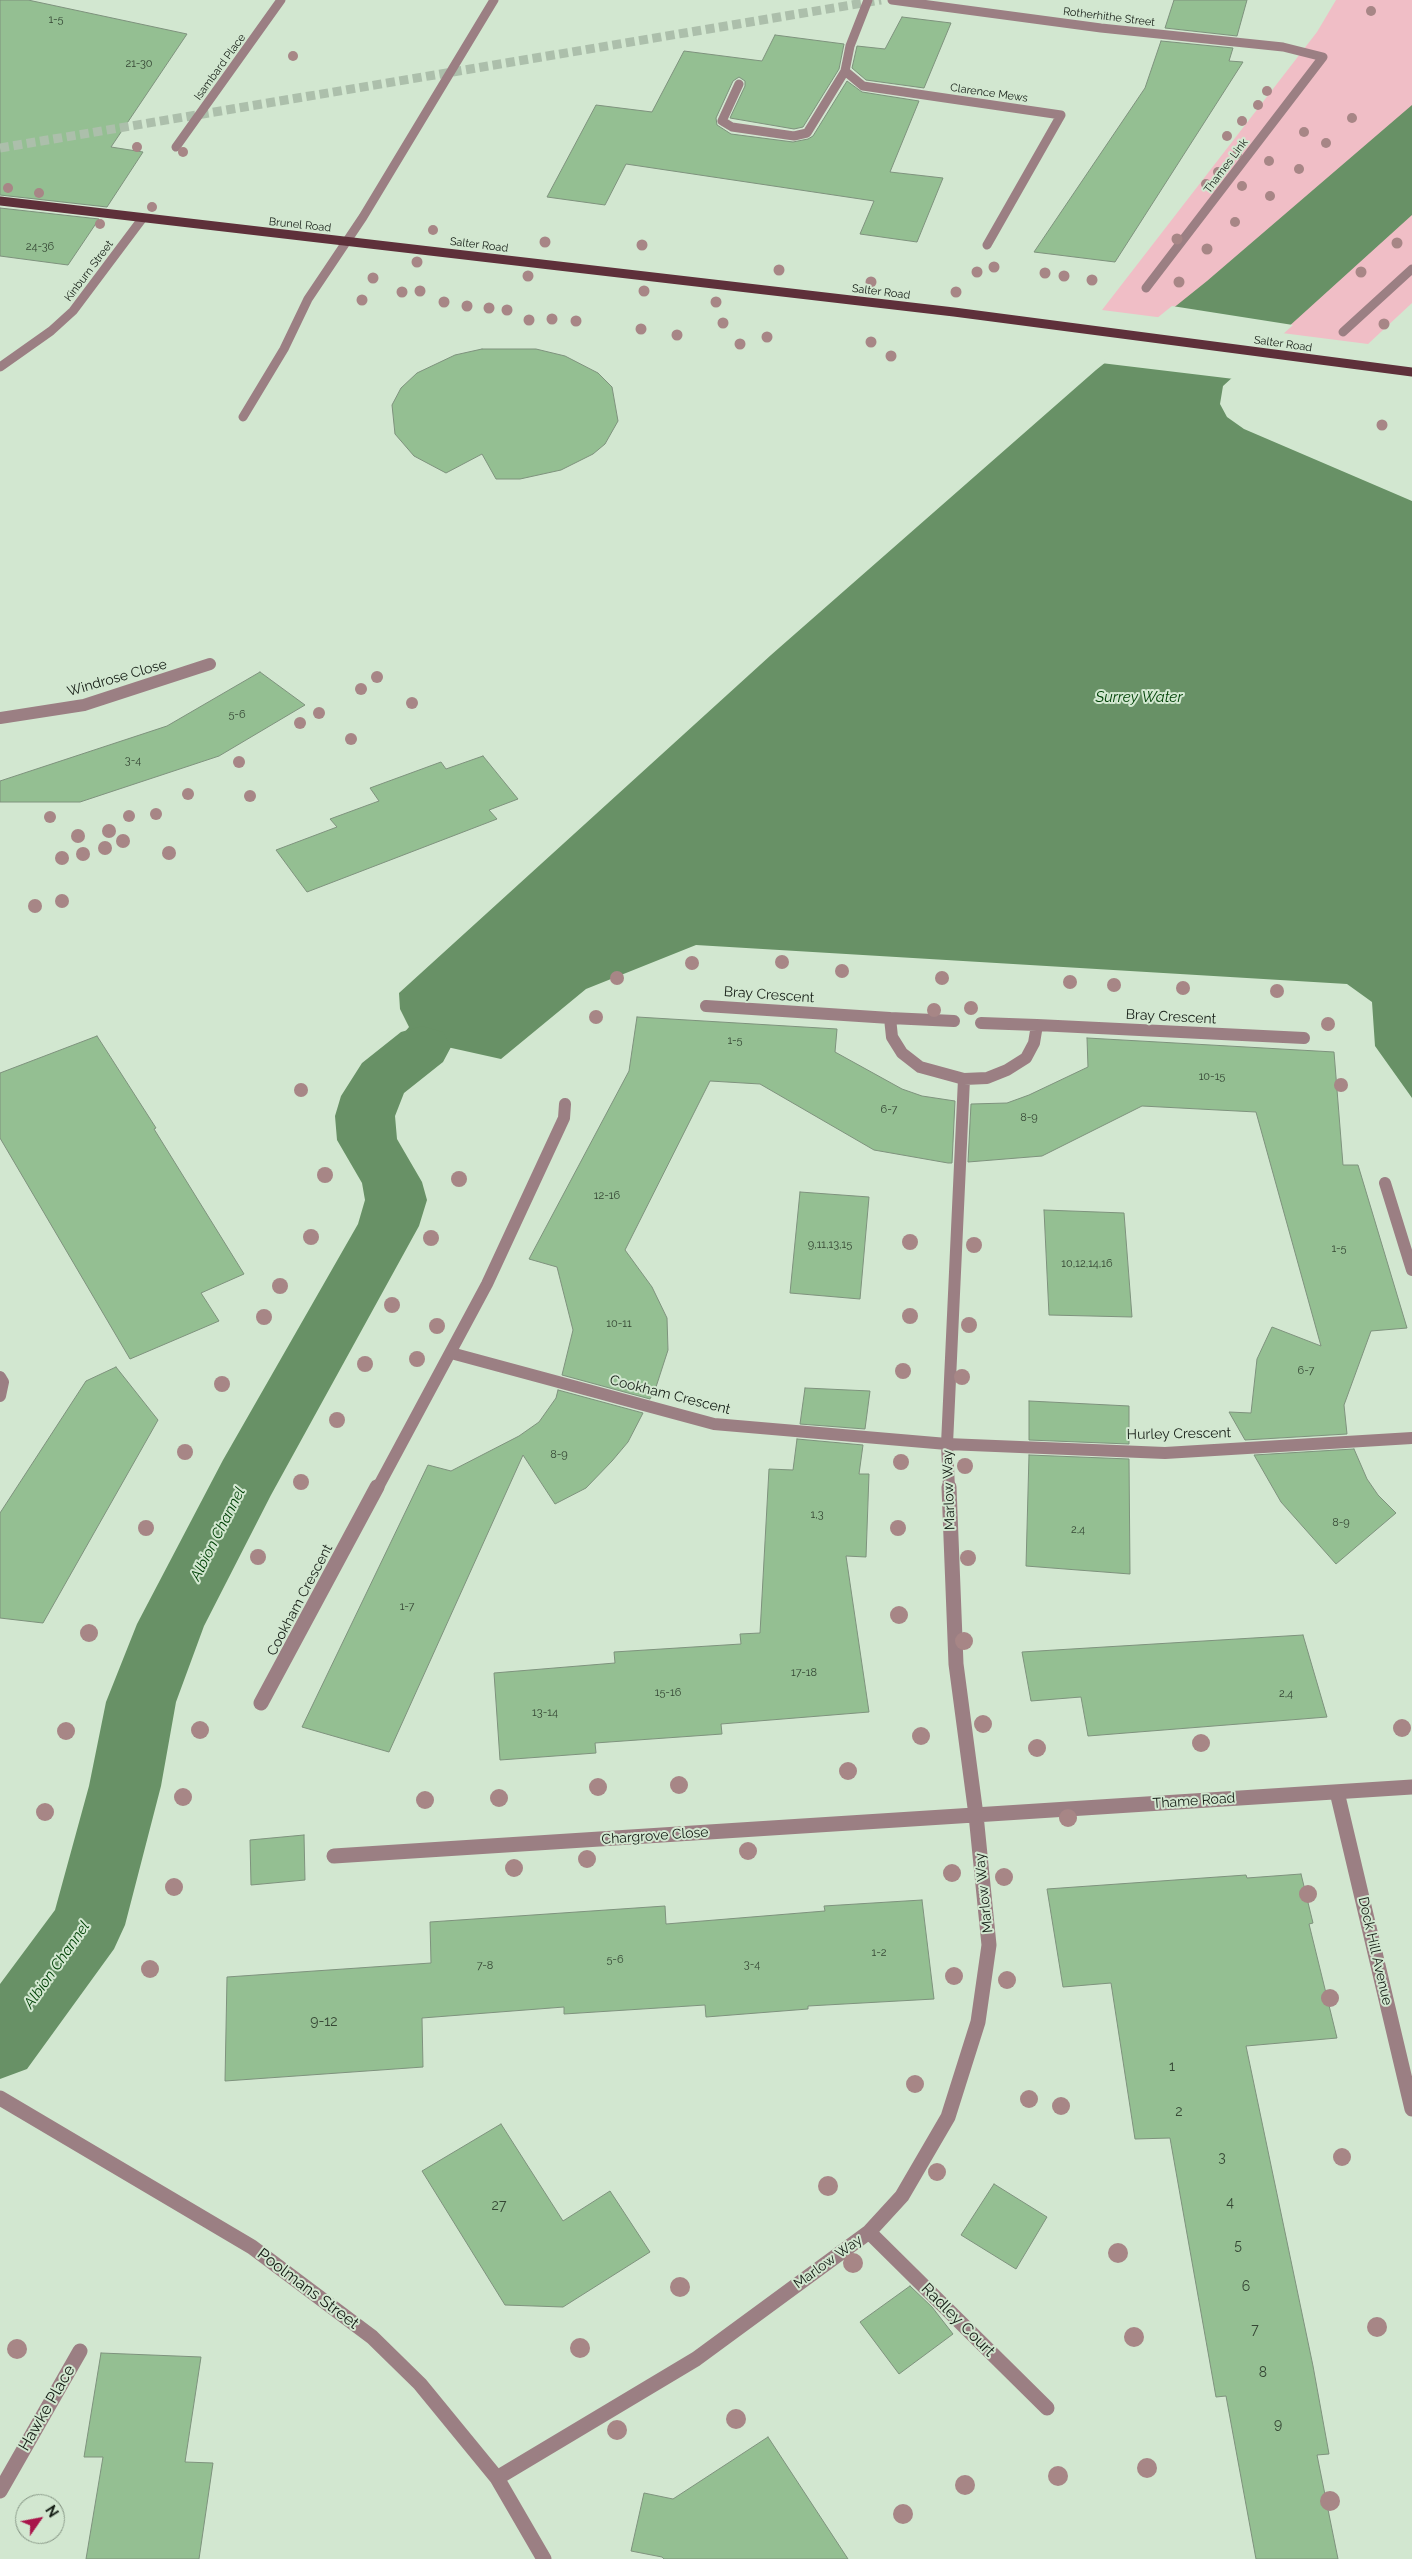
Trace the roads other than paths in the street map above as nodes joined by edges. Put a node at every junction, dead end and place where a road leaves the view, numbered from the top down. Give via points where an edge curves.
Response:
1 (282, 0) edge
2 (494, 0) edge
3 (868, 0) edge
4 (892, 0) edge
5 (1323, 57) joint
6 (845, 71) junction
7 (739, 84) dead end
8 (176, 147) dead end
9 (0, 201) edge
10 (142, 218) junction
11 (347, 241) junction
12 (987, 245) dead end
13 (1412, 269) edge
14 (1146, 288) dead end
15 (1343, 332) dead end
16 (0, 367) edge
17 (1412, 372) edge
18 (243, 417) dead end
19 (210, 664) dead end
20 (0, 718) edge
21 (706, 1006) dead end
22 (890, 1018) junction
23 (954, 1021) dead end
24 (981, 1023) dead end
25 (1037, 1025) junction
26 (1304, 1038) dead end
27 (964, 1079) junction
28 (565, 1104) dead end
29 (1385, 1183) dead end
30 (1412, 1270) edge
31 (451, 1353) junction
32 (0, 1377) edge
33 (0, 1396) edge
34 (1412, 1438) edge
35 (947, 1444) junction
36 (261, 1703) dead end
37 (1412, 1787) edge
38 (1337, 1792) junction
39 (976, 1815) junction
40 (334, 1856) dead end
41 (0, 2098) edge
42 (1412, 2109) edge
43 (869, 2232) junction
44 (80, 2351) dead end
45 (1047, 2408) dead end
46 (497, 2478) junction
47 (0, 2491) edge
48 (544, 2559) edge

1 - 8 street, Isambard Place
2 - 11 street, Brunel Road
3 - 6 street via 850,46
4 - 5 street, Rotherhithe Street via 1101,28 1283,47
5 - 14 street, Thames Link
6 - 7 street via 807,133 794,136 732,127 722,121
6 - 12 street, Clarence Mews via 863,86 1061,115
9 - 10 main road, Brunel Road
10 - 11 main road, Brunel Road
10 - 16 street, Kinburn Street via 73,311
11 - 17 main road, Salter Road via 983,316
11 - 18 street via 308,300 284,349
13 - 15 street
19 - 20 street, Windrose Close via 84,705
21 - 22 street, Bray Crescent
22 - 23 street, Bray Crescent
22 - 27 street via 892,1037 902,1053 920,1067
24 - 25 street, Bray Crescent
25 - 26 street, Bray Crescent
25 - 27 street via 1034,1043 1026,1058 987,1078
27 - 35 street, Marlow Way
28 - 31 street, Cookham Crescent via 564,1118 487,1284
29 - 30 street
31 - 35 street, Cookham Crescent via 714,1424
31 - 36 street, Cookham Crescent
32 - 33 street via 3,1382
34 - 35 street, Hurley Crescent via 1166,1453
35 - 39 street, Marlow Way via 956,1664
37 - 38 street, Thame Road
38 - 39 street, Thame Road
38 - 42 street, Dock Hill Avenue
39 - 40 street, Chargrove Close
39 - 43 street, Marlow Way via 989,1945 978,2022 948,2117 902,2196
41 - 46 street, Poolmans Street via 252,2247 372,2337 420,2384
43 - 45 street, Radley Court
43 - 46 street, Marlow Way via 696,2360
44 - 47 street, Hawke Place
46 - 48 street, Poolmans Street

